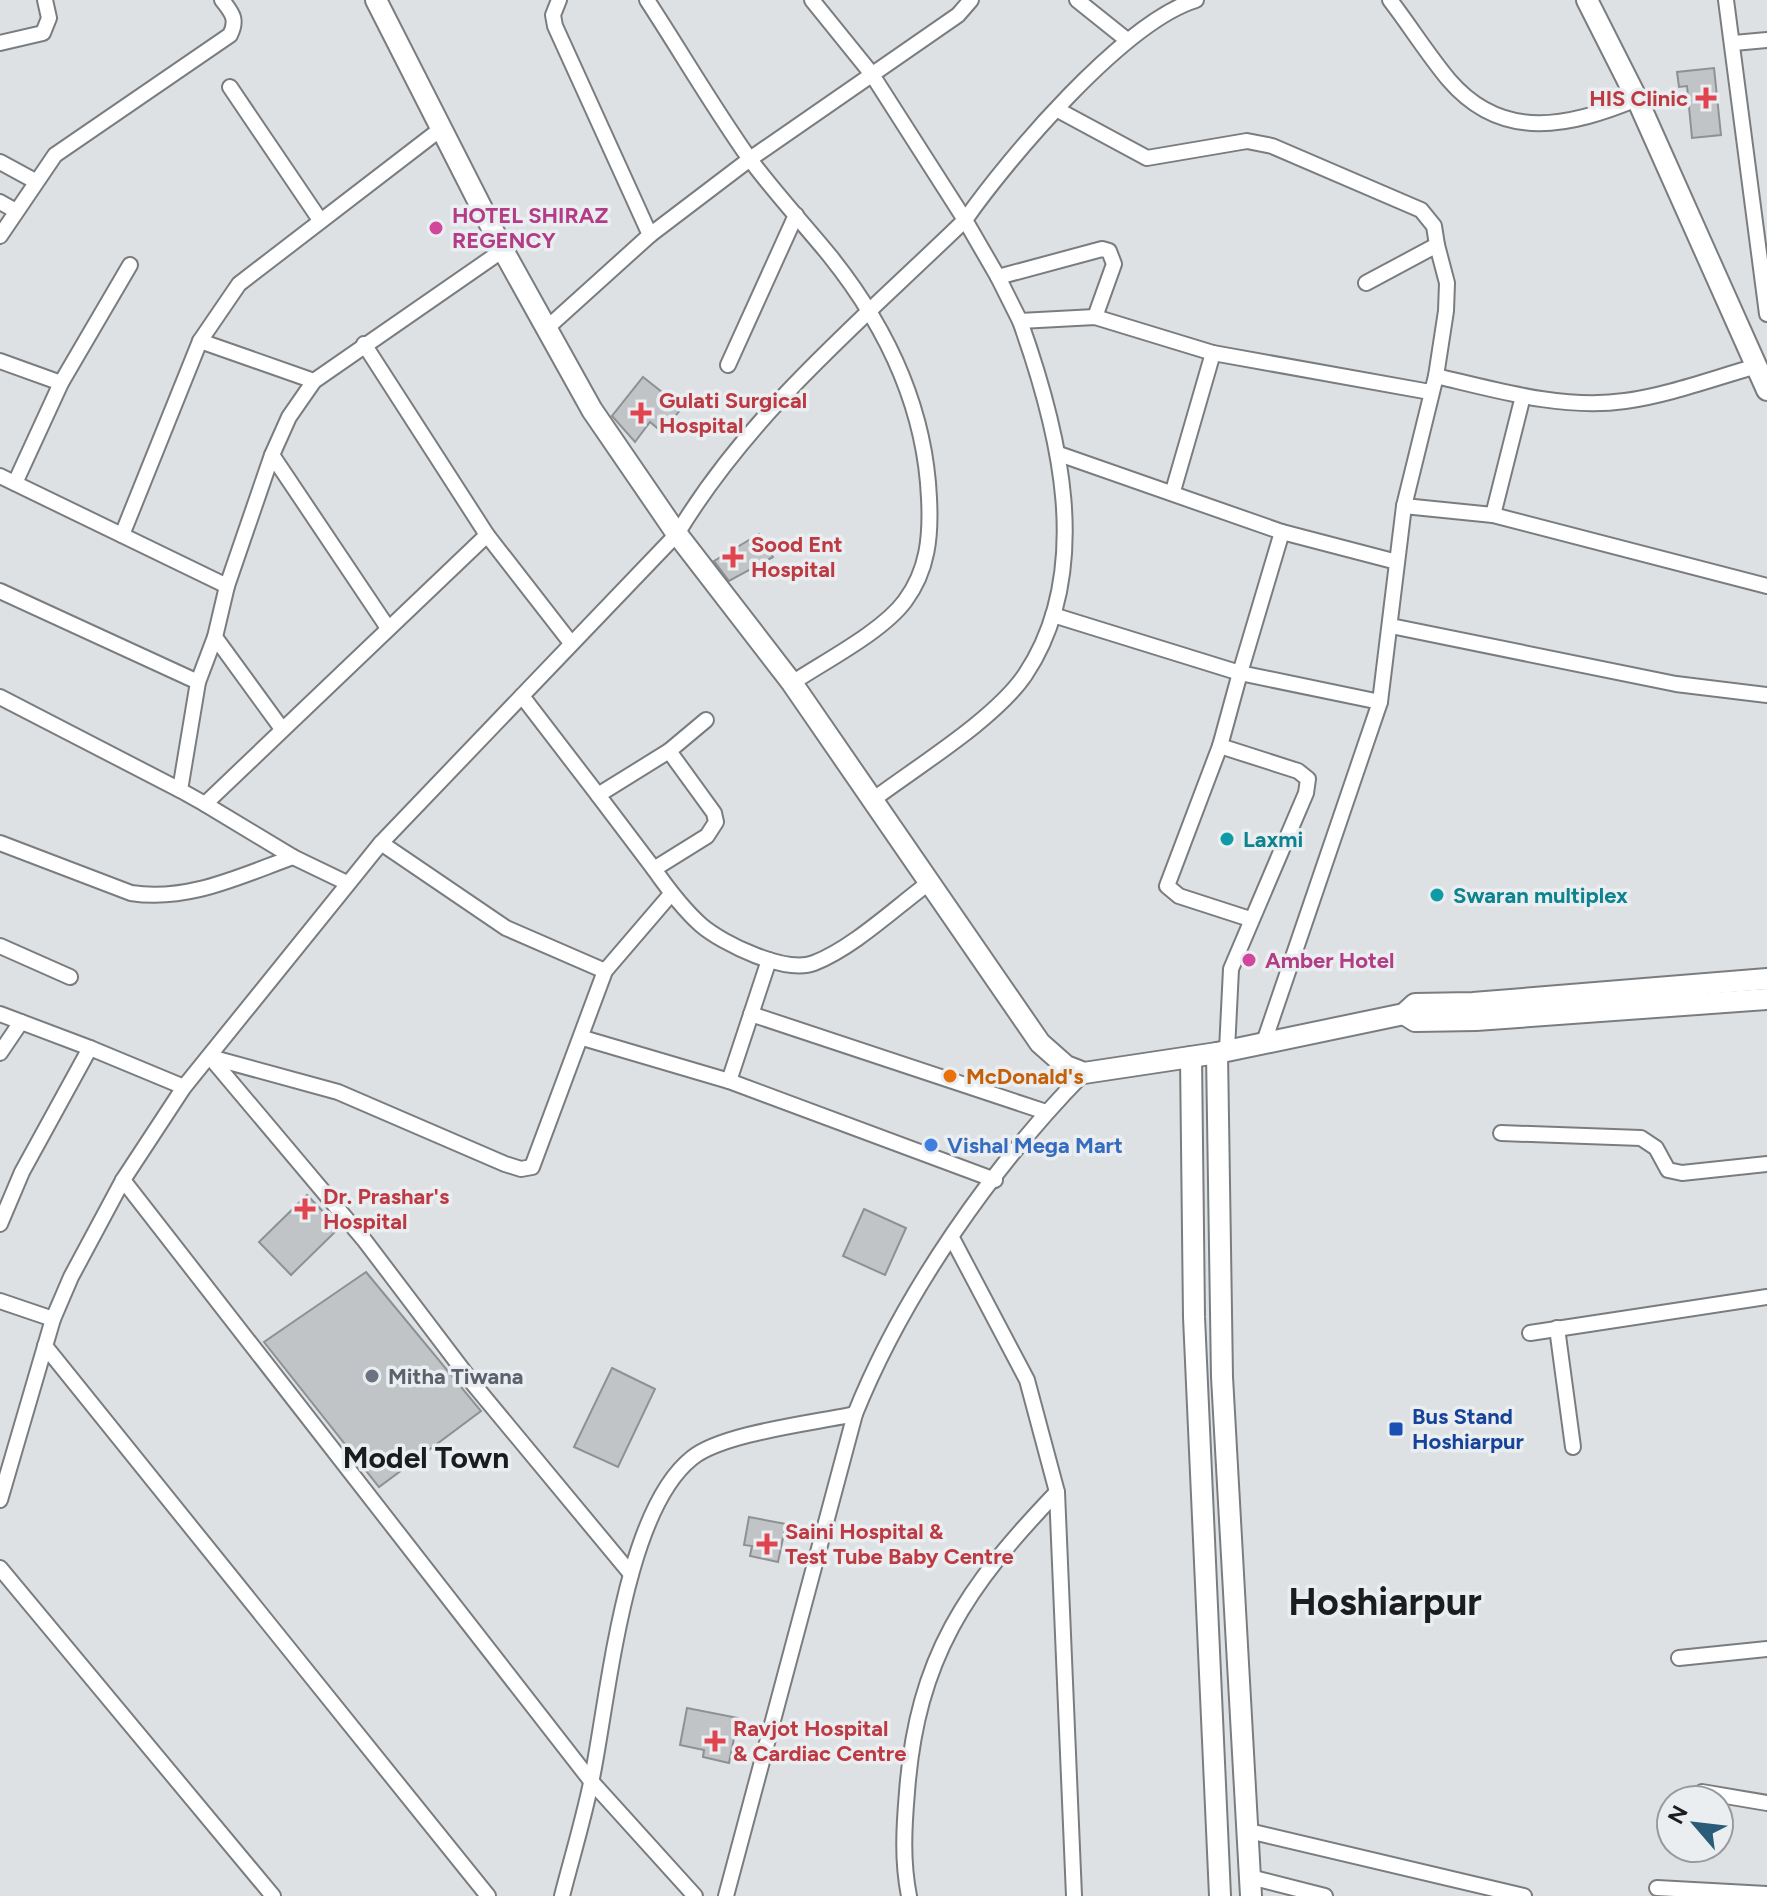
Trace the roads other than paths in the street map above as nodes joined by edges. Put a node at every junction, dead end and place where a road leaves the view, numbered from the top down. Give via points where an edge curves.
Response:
1 (45, 0) edge
2 (222, 0) edge
3 (376, 0) edge
4 (559, 0) edge
5 (647, 0) edge
6 (812, 0) edge
7 (971, 0) edge
8 (1077, 0) edge
9 (1390, 0) edge
10 (1587, 0) edge
11 (1726, 0) edge
12 (1186, 1) edge
13 (1127, 40) junction
14 (1767, 40) edge
15 (0, 43) edge
16 (1734, 43) junction
17 (871, 73) junction
18 (230, 87) dead end
19 (1637, 99) junction
20 (1058, 110) junction
21 (442, 128) junction
22 (750, 159) junction
23 (0, 162) edge
24 (35, 181) junction
25 (0, 202) edge
26 (16, 211) junction
27 (796, 215) junction
28 (320, 220) junction
29 (965, 220) junction
30 (650, 235) junction
31 (0, 236) edge
32 (1437, 245) junction
33 (503, 250) junction
34 (130, 265) dead end
35 (998, 277) junction
36 (1764, 277) edge
37 (1366, 283) dead end
38 (869, 313) junction
39 (1767, 314) edge
40 (1095, 317) junction
41 (1020, 321) junction
42 (547, 328) junction
43 (200, 341) junction
44 (364, 344) junction
45 (1213, 353) junction
46 (0, 361) edge
47 (728, 365) dead end
48 (1757, 366) junction
49 (1436, 376) junction
50 (314, 381) junction
51 (61, 383) junction
52 (1767, 390) edge
53 (1430, 392) junction
54 (1523, 396) junction
55 (1059, 454) junction
56 (272, 455) junction
57 (0, 476) edge
58 (15, 483) junction
59 (1173, 491) junction
60 (1404, 506) junction
61 (1493, 515) junction
62 (1282, 532) junction
63 (677, 534) junction
64 (122, 535) junction
65 (487, 535) junction
66 (1397, 562) junction
67 (227, 586) junction
68 (1767, 586) edge
69 (0, 591) edge
70 (1053, 615) junction
71 (1391, 626) junction
72 (388, 628) junction
73 (215, 637) junction
74 (571, 643) junction
75 (1240, 673) junction
76 (198, 682) junction
77 (792, 683) junction
78 (1767, 695) edge
79 (522, 696) junction
80 (0, 697) edge
81 (1380, 702) junction
82 (706, 720) dead end
83 (282, 729) junction
84 (1220, 746) junction
85 (669, 751) junction
86 (180, 790) junction
87 (598, 795) junction
88 (874, 799) junction
89 (205, 804) junction
90 (0, 843) edge
91 (381, 843) junction
92 (293, 857) junction
93 (654, 869) junction
94 (930, 882) junction
95 (347, 883) junction
96 (671, 894) junction
97 (1250, 919) junction
98 (0, 946) edge
99 (769, 960) junction
100 (605, 971) junction
101 (70, 977) dead end
102 (1767, 979) edge
103 (1767, 999) edge
104 (0, 1014) edge
105 (751, 1014) junction
106 (1404, 1014) junction
107 (21, 1022) junction
108 (583, 1038) junction
109 (1264, 1042) junction
110 (90, 1048) junction
111 (1222, 1052) junction
112 (0, 1053) edge
113 (210, 1057) junction
114 (1191, 1057) junction
115 (1084, 1073) junction
116 (729, 1081) junction
117 (184, 1087) junction
118 (1046, 1112) junction
119 (1501, 1133) dead end
120 (1767, 1164) edge
121 (123, 1180) junction
122 (995, 1180) junction
123 (1218, 1215) junction
124 (1193, 1216) junction
125 (0, 1224) edge
126 (952, 1238) junction
127 (1767, 1297) edge
128 (0, 1301) edge
129 (53, 1319) junction
130 (1557, 1328) junction
131 (1530, 1333) dead end
132 (45, 1346) junction
133 (855, 1414) junction
134 (1573, 1447) dead end
135 (1057, 1492) junction
136 (0, 1500) edge
137 (0, 1568) edge
138 (631, 1574) junction
139 (1767, 1649) edge
140 (1679, 1658) dead end
141 (591, 1781) junction
142 (1735, 1798) edge
143 (1767, 1803) edge
144 (1249, 1831) junction
145 (1250, 1887) edge
146 (1657, 1888) dead end
147 (1767, 1894) edge
148 (273, 1896) edge
149 (488, 1896) edge
150 (562, 1896) edge
151 (695, 1896) edge
152 (726, 1896) edge
153 (909, 1896) edge
154 (1074, 1896) edge
155 (1220, 1896) edge
156 (1325, 1896) edge
157 (1524, 1896) edge

1 - 15 street via 49,18 43,33
2 - 24 street via 233,15 230,35 68,144
3 - 21 main road
4 - 30 street via 555,26
5 - 22 street
6 - 17 street
7 - 17 street via 958,15
8 - 13 street
9 - 19 street via 1456,87 1508,119 1546,126 1574,122
10 - 19 main road
11 - 16 street
12 - 13 street
13 - 20 street
14 - 16 street
16 - 36 street
17 - 22 street
17 - 29 street
18 - 28 street
19 - 48 main road
20 - 29 street via 997,173
20 - 32 street via 1147,158 1247,141 1272,146 1421,210 1434,226
21 - 28 street
21 - 33 main road
22 - 27 street
22 - 30 street
23 - 24 street
24 - 26 street
25 - 26 street
26 - 31 street
27 - 38 street
27 - 47 street
28 - 43 street via 239,284
29 - 35 street
29 - 38 street
30 - 42 street
32 - 37 street
32 - 49 street via 1447,283
33 - 42 main road
33 - 44 street
34 - 51 street
35 - 40 street via 1109,251 1114,264
35 - 41 street
36 - 39 street
38 - 63 street via 766,413
38 - 77 street via 897,359 912,399 928,468 929,552 904,601 889,617
40 - 41 street
40 - 45 street
41 - 55 street via 1044,387
42 - 63 main road via 592,410
43 - 50 street
43 - 64 street
44 - 50 street
44 - 65 street
45 - 53 street
45 - 59 street
46 - 51 street
48 - 52 main road
48 - 54 street via 1628,401
49 - 53 street
49 - 54 street
50 - 56 street
51 - 58 street
53 - 60 street
54 - 61 street
55 - 59 street
55 - 70 street via 1064,517
56 - 67 street
56 - 72 street
57 - 58 street
58 - 64 street
59 - 62 street
60 - 61 street
60 - 66 street
61 - 68 street
62 - 66 street
62 - 75 street
63 - 74 street
63 - 77 main road
64 - 67 street
65 - 72 street
65 - 74 street
66 - 71 street
67 - 73 street
69 - 76 street
70 - 75 street
70 - 88 street via 1025,675 1006,697
71 - 78 street via 1676,684
71 - 81 street
72 - 83 street
73 - 76 street
73 - 83 street
74 - 79 street
75 - 81 street
75 - 84 street
76 - 86 street
77 - 88 main road
79 - 87 street
79 - 91 street
80 - 86 street
81 - 109 street
82 - 85 street
83 - 89 street
84 - 97 street via 1167,886 1179,896
84 - 97 street via 1308,779
85 - 87 street
85 - 93 street via 716,822 707,836
86 - 89 street
87 - 93 street
88 - 94 main road
89 - 92 street
90 - 92 street via 151,897 189,893
91 - 95 street
91 - 100 street via 494,921
92 - 95 street
93 - 96 street
94 - 99 street via 812,964
94 - 115 main road via 1040,1043 1066,1066
95 - 113 street
96 - 99 street via 703,926
96 - 100 street
97 - 111 street via 1231,969
98 - 101 street
99 - 105 street
100 - 108 street
102 - 106 main road via 1415,1004
103 - 106 main road via 1476,1020 1415,1021
104 - 107 street
105 - 116 street
105 - 118 street
106 - 109 main road
107 - 110 street
107 - 112 street
108 - 113 street via 532,1167 521,1169 338,1092
108 - 116 street
109 - 111 main road
110 - 117 street
110 - 125 street via 22,1172
111 - 114 main road
111 - 123 main road
113 - 117 street
113 - 138 street via 365,1241 475,1386
114 - 115 main road
114 - 124 main road
115 - 118 street
116 - 122 street
117 - 121 street
118 - 122 street
119 - 120 street via 1641,1138 1656,1148 1668,1170 1682,1173
121 - 129 street
121 - 141 street
122 - 126 street
123 - 124 main road
123 - 144 main road via 1222,1377
124 - 155 main road via 1204,1608
126 - 133 street via 890,1339
126 - 135 street via 1027,1380
127 - 130 street
128 - 129 street
129 - 132 street
130 - 131 street
130 - 134 street
132 - 136 street
132 - 149 street
133 - 138 street via 717,1443 692,1458 669,1484 649,1522
133 - 152 street
135 - 153 street via 981,1578 940,1647 925,1686 913,1728 907,1783
135 - 154 street
137 - 148 street
138 - 141 street
139 - 140 street
141 - 150 street
141 - 151 street
142 - 143 street
144 - 145 main road
144 - 157 street
145 - 156 street
146 - 147 street

